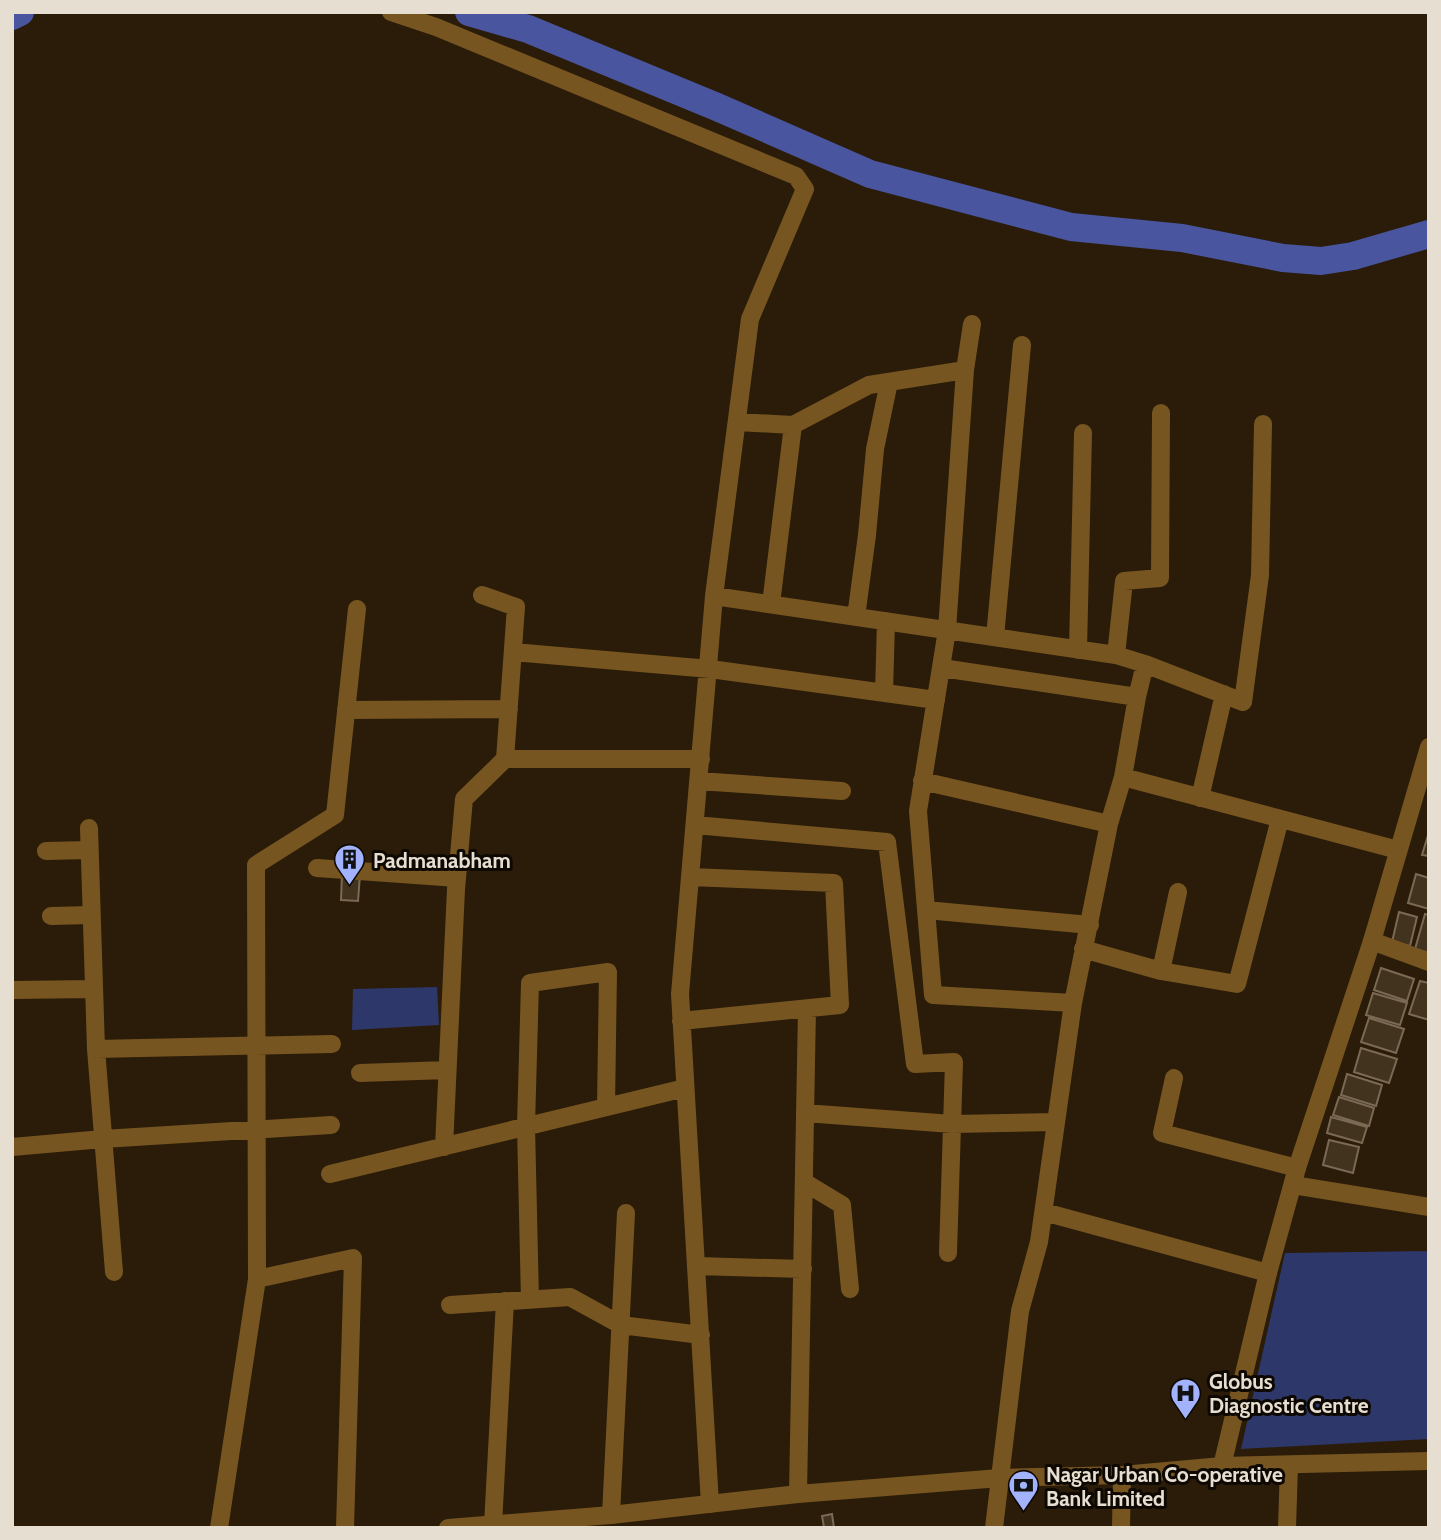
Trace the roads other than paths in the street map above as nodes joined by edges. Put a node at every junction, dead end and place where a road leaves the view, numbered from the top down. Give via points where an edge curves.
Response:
1 (391, 12) edge
2 (972, 324) dead end
3 (1022, 345) dead end
4 (965, 370) junction
5 (889, 382) junction
6 (1161, 414) dead end
7 (737, 422) junction
8 (1263, 424) dead end
9 (793, 425) junction
10 (1083, 433) dead end
11 (482, 595) dead end
12 (714, 596) junction
13 (771, 604) junction
14 (357, 609) dead end
15 (856, 617) junction
16 (886, 621) junction
17 (947, 630) junction
18 (995, 637) junction
19 (1078, 650) junction
20 (513, 652) junction
21 (1116, 655) junction
22 (1145, 664) junction
23 (942, 668) junction
24 (710, 669) junction
25 (884, 693) junction
26 (1224, 694) junction
27 (1137, 697) junction
28 (936, 700) junction
29 (509, 709) junction
30 (346, 710) junction
31 (1429, 747) edge
32 (505, 759) junction
33 (701, 759) junction
34 (1424, 776) edge
35 (1123, 777) junction
36 (699, 780) junction
37 (922, 780) junction
38 (842, 791) dead end
39 (1200, 798) junction
40 (1280, 819) junction
41 (1109, 824) junction
42 (695, 825) junction
43 (89, 828) dead end
44 (89, 850) junction
45 (1398, 850) junction
46 (46, 851) dead end
47 (317, 868) dead end
48 (690, 877) junction
49 (457, 878) junction
50 (1178, 892) dead end
51 (926, 910) junction
52 (91, 915) junction
53 (51, 916) dead end
54 (1090, 925) junction
55 (1373, 941) junction
56 (1083, 949) junction
57 (1429, 962) edge
58 (1161, 971) junction
59 (94, 989) junction
60 (12, 990) edge
61 (1073, 1003) junction
62 (807, 1009) junction
63 (681, 1021) junction
64 (332, 1044) dead end
65 (256, 1046) junction
66 (96, 1049) junction
67 (447, 1070) junction
68 (360, 1073) dead end
69 (1174, 1078) dead end
70 (685, 1088) junction
71 (606, 1107) junction
72 (805, 1113) junction
73 (1055, 1122) junction
74 (952, 1124) junction
75 (331, 1125) dead end
76 (526, 1126) junction
77 (256, 1129) junction
78 (103, 1139) junction
79 (444, 1146) junction
80 (12, 1147) edge
81 (330, 1174) dead end
82 (1295, 1176) junction
83 (804, 1182) junction
84 (1429, 1207) edge
85 (1044, 1212) junction
86 (626, 1213) dead end
87 (948, 1253) dead end
88 (696, 1266) junction
89 (803, 1269) junction
90 (114, 1272) dead end
91 (1268, 1273) junction
92 (257, 1279) junction
93 (850, 1289) dead end
94 (530, 1300) junction
95 (505, 1301) junction
96 (450, 1305) dead end
97 (621, 1325) junction
98 (701, 1335) junction
99 (1429, 1461) edge
100 (1222, 1466) junction
101 (1289, 1466) junction
102 (1122, 1475) junction
103 (1000, 1478) junction
104 (798, 1494) junction
105 (710, 1504) junction
106 (611, 1515) junction
107 (493, 1525) junction
108 (219, 1528) edge
109 (345, 1528) edge
110 (448, 1528) edge
111 (994, 1528) edge
112 (1121, 1528) edge
113 (1287, 1528) edge

1 - 7 street via 796,176 805,189 750,319
2 - 4 street
3 - 18 street
4 - 5 street
4 - 17 street
5 - 9 street via 869,385
5 - 15 street via 875,449
6 - 21 street via 1160,578 1124,581
7 - 9 street
7 - 12 street
8 - 26 street via 1260,575 1243,702
9 - 13 street
10 - 19 street
11 - 20 street via 516,607
12 - 13 street
12 - 24 street
13 - 15 street
14 - 30 street
15 - 16 street
16 - 17 street
16 - 25 street
17 - 18 street
17 - 23 street
18 - 19 street
19 - 21 street
20 - 24 street
20 - 29 street
21 - 22 street
22 - 26 street
22 - 27 street
23 - 27 street
23 - 28 street
24 - 25 street
24 - 33 street
25 - 28 street
26 - 39 street
27 - 35 street
28 - 37 street
29 - 30 street
29 - 32 street
30 - 65 street via 335,815 256,865
31 - 34 street
32 - 33 street
32 - 49 street via 464,799
33 - 36 street
34 - 45 street
35 - 39 street
35 - 41 street
36 - 38 street
36 - 42 street
37 - 41 street
37 - 51 street via 918,811
39 - 40 street
40 - 45 street
40 - 58 street via 1237,984
41 - 54 street
42 - 48 street
42 - 74 street via 887,842 915,1064 954,1062
43 - 44 street
44 - 46 street
44 - 52 street
45 - 55 street
47 - 49 street
48 - 62 street via 834,883 840,1005
48 - 63 street
49 - 67 street
50 - 58 street
51 - 54 street
51 - 61 street via 933,995
52 - 53 street
52 - 59 street
54 - 56 street
55 - 57 street
55 - 82 street
56 - 58 street
56 - 61 street
59 - 60 street
59 - 66 street
61 - 73 street
62 - 63 street
62 - 72 street
63 - 70 street
64 - 65 street
65 - 66 street
65 - 77 street
66 - 78 street
67 - 68 street
67 - 79 street
69 - 82 street via 1162,1133
70 - 71 street
70 - 88 street
71 - 76 street
71 - 76 street via 608,972 530,983
72 - 74 street
72 - 83 street
73 - 74 street
73 - 85 street
74 - 87 street
75 - 77 street
76 - 79 street
76 - 94 street
77 - 78 street
77 - 92 street
78 - 80 street
78 - 90 street
79 - 81 street
82 - 84 street
82 - 91 street
83 - 89 street
83 - 93 street via 842,1205
85 - 91 street
85 - 103 street via 1020,1311
86 - 97 street
88 - 89 street
88 - 98 street
89 - 104 street
91 - 100 street
92 - 108 street
92 - 109 street via 353,1258
94 - 95 street
94 - 97 street via 570,1297
95 - 96 street
95 - 107 street
97 - 98 street
97 - 106 street
98 - 105 street
99 - 101 street
100 - 101 street
100 - 102 street
101 - 113 street
102 - 103 street
102 - 112 street
103 - 104 street
103 - 111 street
104 - 105 street
105 - 106 street
106 - 107 street
107 - 110 street

